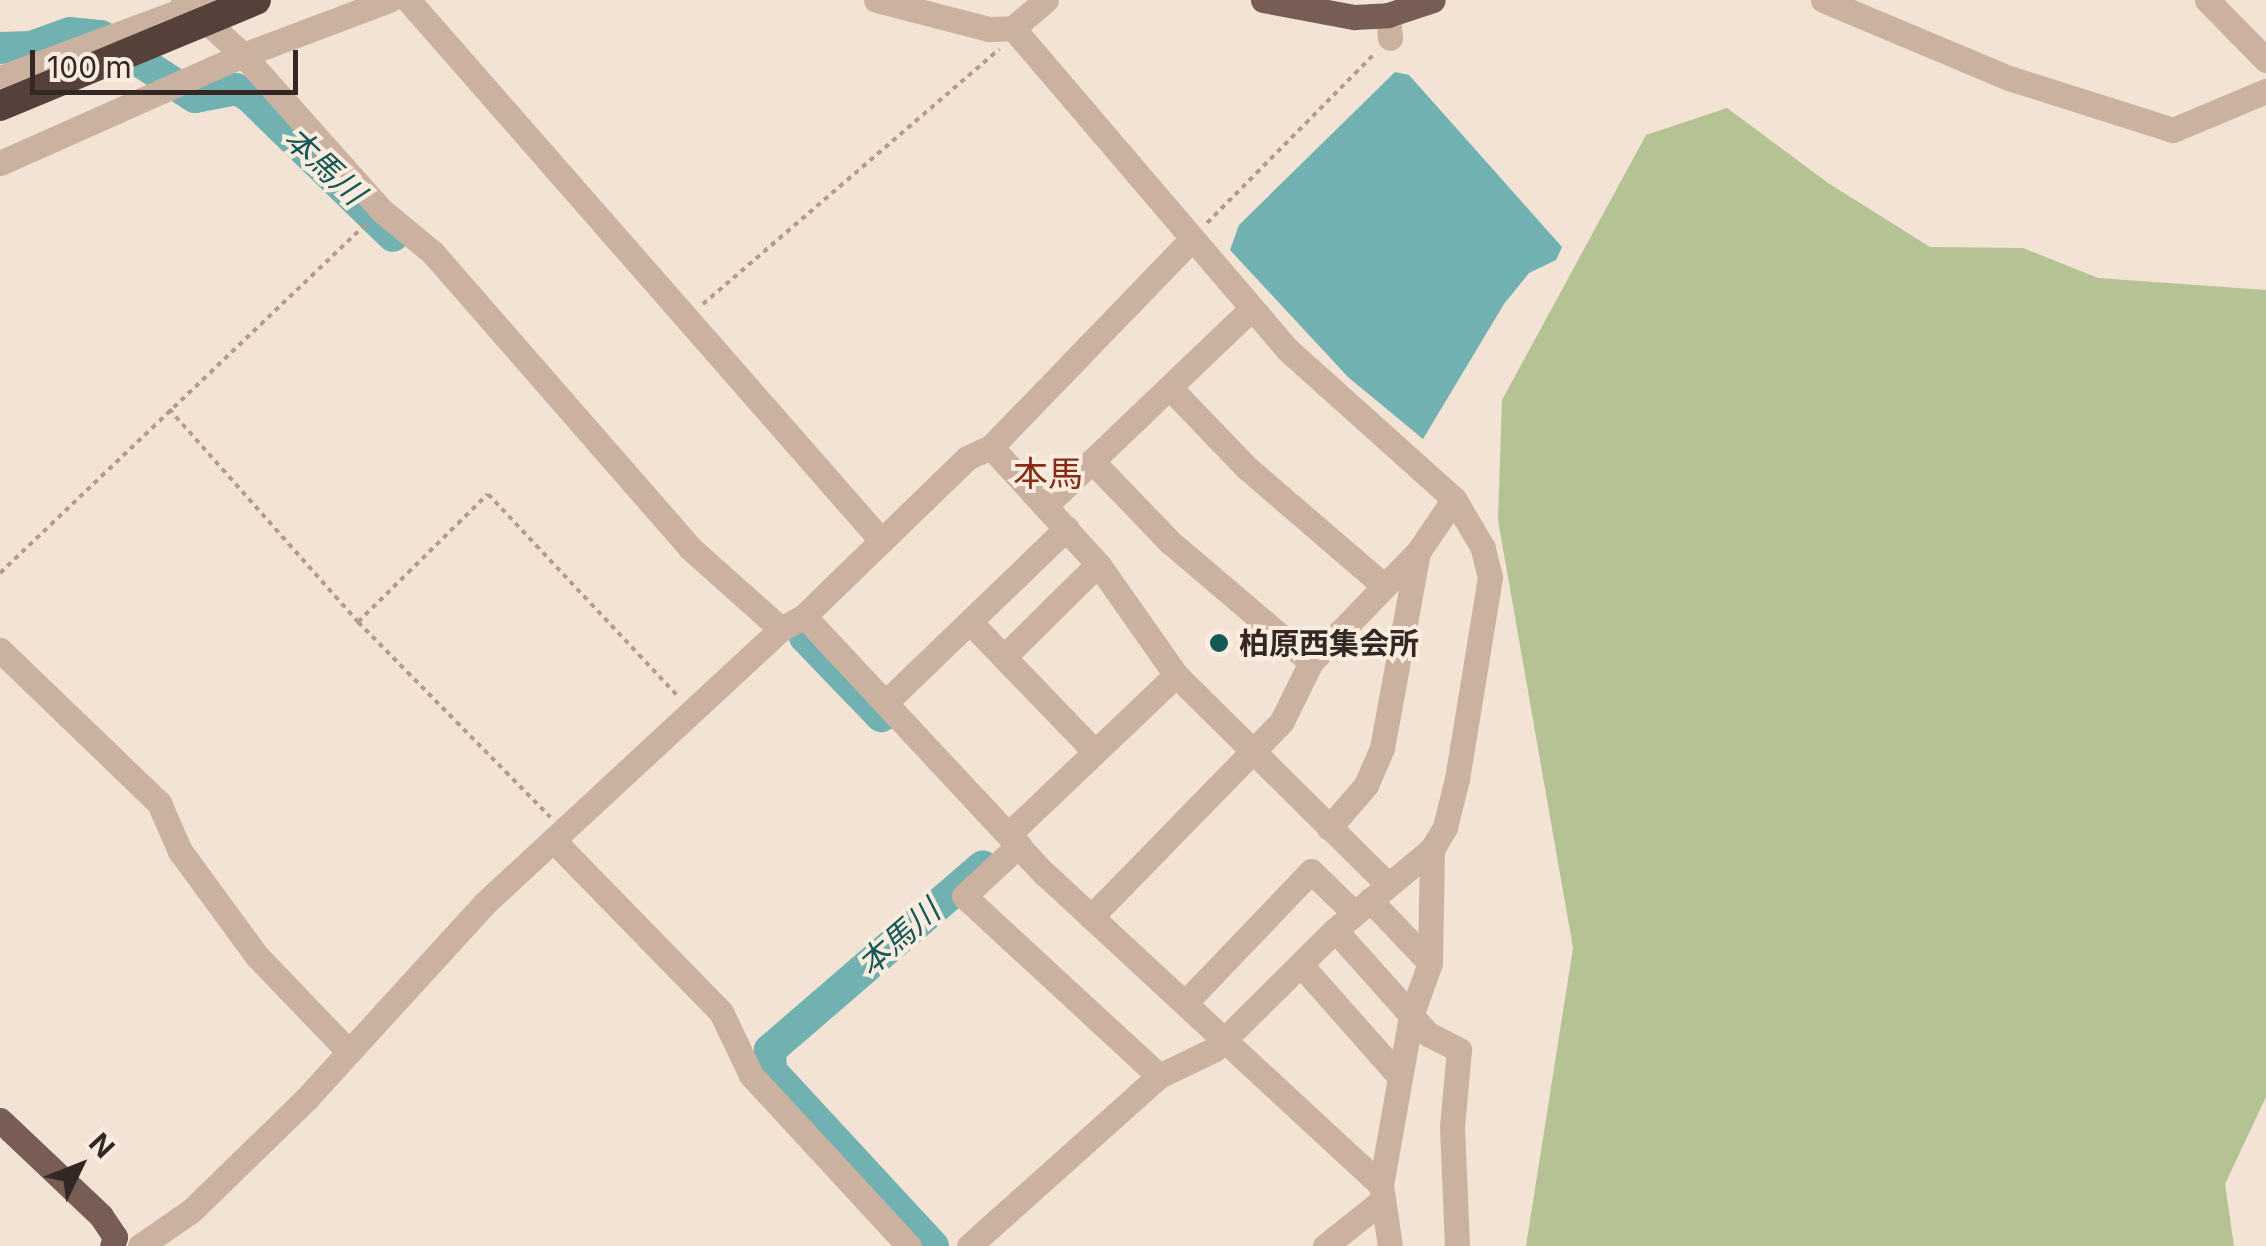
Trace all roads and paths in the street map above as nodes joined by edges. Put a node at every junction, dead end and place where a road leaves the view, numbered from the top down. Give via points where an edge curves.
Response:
1 (256, 0) edge
2 (390, 0) edge
3 (408, 0) edge
4 (876, 0) edge
5 (1046, 0) edge
6 (1263, 0) edge
7 (1433, 0) edge
8 (1822, 0) edge
9 (2206, 0) edge
10 (194, 3) edge
11 (1389, 26) junction
12 (1013, 28) junction
13 (243, 55) junction
14 (2266, 60) edge
15 (0, 78) edge
16 (2266, 91) edge
17 (0, 106) edge
18 (0, 163) edge
19 (370, 220) dead end
20 (1190, 241) junction
21 (1250, 309) junction
22 (684, 320) junction
23 (1170, 388) junction
24 (169, 409) junction
25 (991, 447) junction
26 (1093, 462) junction
27 (1454, 499) junction
28 (1046, 505) junction
29 (1067, 528) junction
30 (880, 539) junction
31 (1418, 552) junction
32 (1098, 564) junction
33 (0, 573) edge
34 (1382, 584) junction
35 (358, 622) junction
36 (970, 622) junction
37 (792, 623) junction
38 (0, 650) edge
39 (1004, 657) junction
40 (1311, 662) junction
41 (1176, 674) junction
42 (885, 703) junction
43 (693, 712) junction
44 (1253, 751) junction
45 (1095, 752) junction
46 (1329, 828) junction
47 (558, 836) junction
48 (1014, 839) junction
49 (1432, 849) junction
50 (1362, 907) junction
51 (1091, 917) junction
52 (1430, 963) junction
53 (1301, 965) junction
54 (1185, 1003) junction
55 (1411, 1016) junction
56 (1225, 1039) junction
57 (349, 1052) junction
58 (1159, 1076) junction
59 (1400, 1077) junction
60 (0, 1120) edge
61 (1382, 1193) junction
62 (127, 1244) edge
63 (909, 1246) edge
64 (969, 1246) edge
65 (1326, 1246) edge
66 (1390, 1246) edge
67 (1457, 1246) edge

1 - 17 highway, bridge
2 - 13 street
3 - 22 street
4 - 12 street via 989,29
5 - 12 street
6 - 11 main road
7 - 11 main road
8 - 16 street via 2009,78 2173,130
9 - 14 street
10 - 13 street
10 - 15 street
11 - 20 path
12 - 20 street
12 - 22 path via 998,50
13 - 18 street
13 - 37 street via 596,433 619,472 690,548
19 - 24 path
20 - 21 street
20 - 25 street
21 - 23 street
21 - 27 street via 1322,385
22 - 30 street
23 - 26 street
23 - 34 street via 1247,468
24 - 33 path
24 - 35 path
25 - 28 street
25 - 30 street via 967,458
26 - 28 street
26 - 40 street via 1170,542
27 - 31 street
27 - 49 street via 1483,548 1490,576 1457,779
28 - 29 street
29 - 32 street
29 - 36 street
30 - 37 street
31 - 34 street
31 - 46 street via 1382,748 1366,785
32 - 39 street
32 - 41 street
34 - 40 street
35 - 43 path via 488,494
35 - 47 path
36 - 39 street
36 - 42 street
37 - 42 street
37 - 43 street
38 - 57 street via 159,803 180,851 256,955
39 - 45 street
40 - 44 street via 1282,720
41 - 44 street
41 - 45 street
42 - 48 street
43 - 47 street
44 - 46 street
44 - 51 street
45 - 48 street
46 - 50 street
47 - 57 street
47 - 63 street via 721,1012 752,1075
48 - 51 street
48 - 58 street via 964,896
49 - 50 street
49 - 52 street
50 - 52 street
50 - 53 street
50 - 54 street via 1311,870
50 - 55 street
51 - 54 street
52 - 55 street
53 - 56 street
53 - 59 street
54 - 56 street
55 - 59 street
55 - 67 street via 1459,1050 1452,1128
56 - 58 street via 1199,1060
56 - 61 street
57 - 62 street via 192,1212
58 - 64 street
59 - 61 street
60 - 62 main road
61 - 65 street
61 - 66 street

